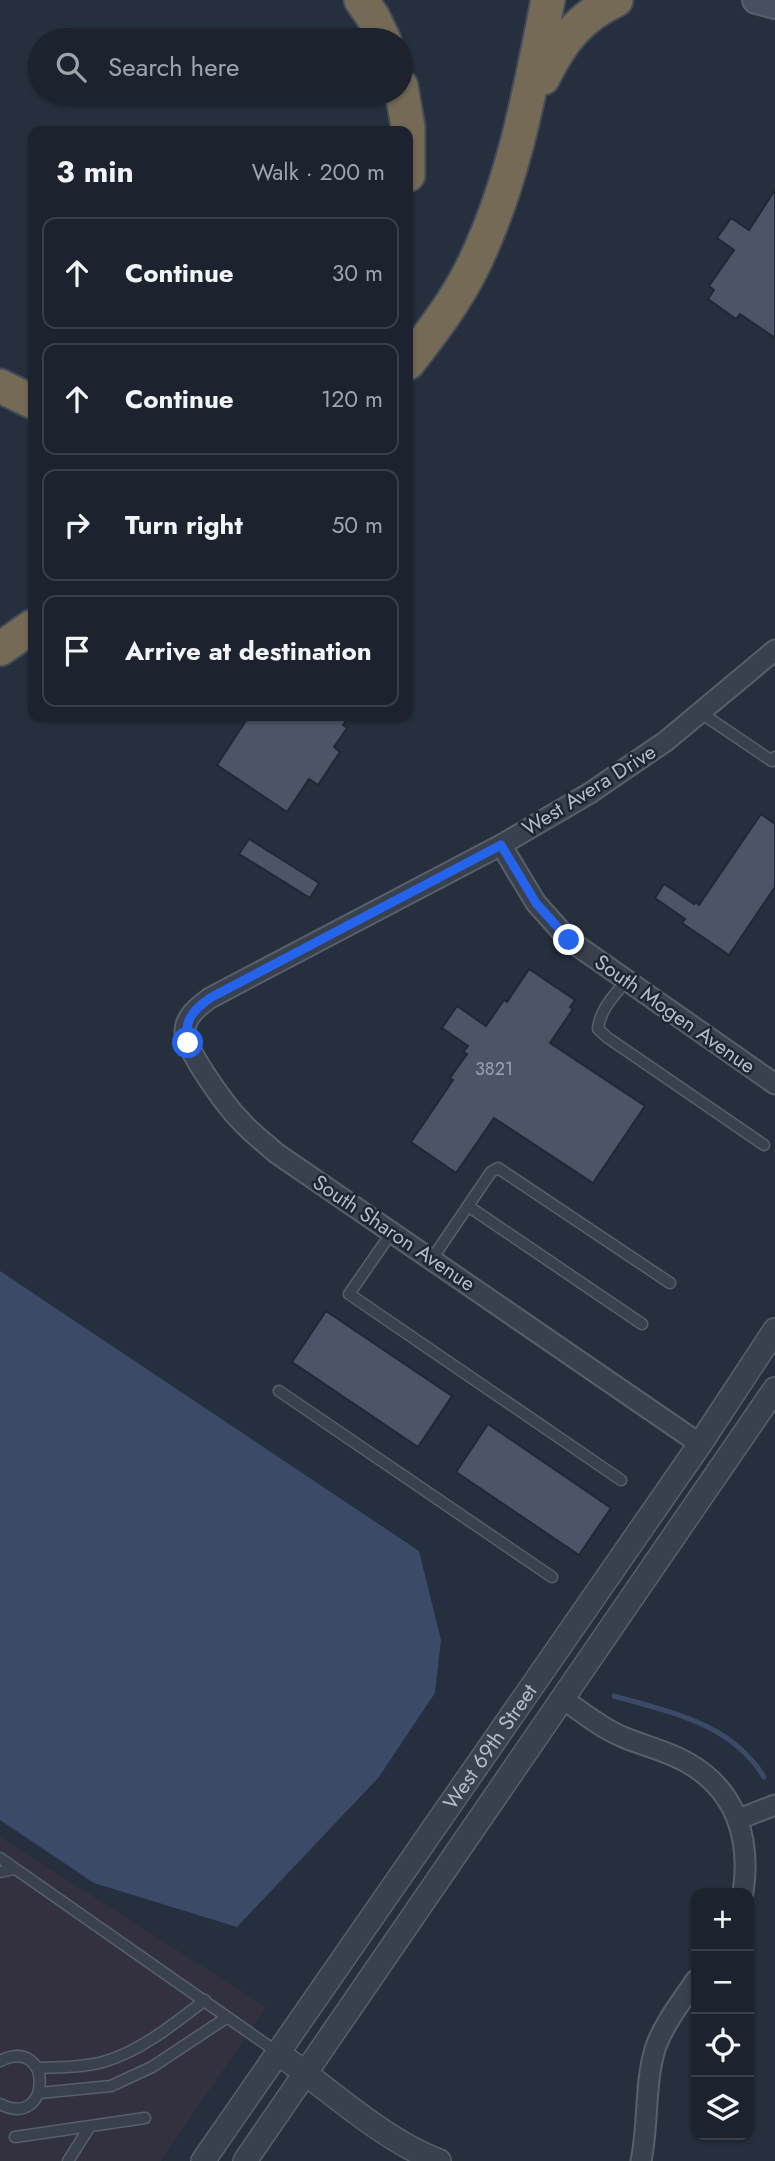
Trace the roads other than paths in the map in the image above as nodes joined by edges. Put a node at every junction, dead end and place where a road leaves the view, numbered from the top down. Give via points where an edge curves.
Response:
1 (360, 0) edge
2 (548, 0) edge
3 (616, 0) edge
4 (756, 0) edge
5 (775, 5) edge
6 (378, 28) edge
7 (404, 105) edge
8 (408, 126) edge
9 (518, 143) junction
10 (413, 356) edge
11 (0, 386) edge
12 (28, 400) edge
13 (28, 629) edge
14 (0, 649) edge
15 (775, 650) edge
16 (701, 713) junction
17 (775, 757) edge
18 (501, 845) junction
19 (625, 981) junction
20 (239, 984) joint
21 (775, 1084) edge
22 (764, 1145) dead end
23 (468, 1206) junction
24 (392, 1232) junction
25 (432, 1259) junction
26 (670, 1283) dead end
27 (642, 1324) dead end
28 (775, 1331) edge
29 (775, 1389) edge
30 (279, 1391) dead end
31 (699, 1444) junction
32 (621, 1480) dead end
33 (552, 1577) dead end
34 (563, 1699) junction
35 (775, 1805) edge
36 (738, 1819) junction
37 (0, 1858) edge
38 (14, 1869) junction
39 (0, 1872) edge
40 (743, 1888) edge
41 (691, 1987) edge
42 (205, 2000) junction
43 (226, 2018) junction
44 (278, 2053) junction
45 (0, 2061) edge
46 (37, 2068) junction
47 (306, 2073) junction
48 (39, 2093) junction
49 (0, 2104) edge
50 (145, 2118) dead end
51 (89, 2128) junction
52 (15, 2137) dead end
53 (68, 2161) edge
54 (203, 2161) edge
55 (245, 2161) edge
56 (439, 2161) edge
57 (641, 2161) edge

1 - 6 highway
2 - 9 highway
3 - 9 highway via 597,9 565,38 542,79
4 - 5 main road
7 - 8 highway
9 - 10 highway via 473,267
11 - 12 highway
13 - 14 highway
15 - 16 street, West Avera Drive
16 - 17 lane via 772,761
16 - 18 street, West Avera Drive via 590,793
18 - 19 street, South Mogen Avenue via 546,917
18 - 20 street, West Avera Drive
19 - 21 street, South Mogen Avenue
19 - 22 lane via 604,1008 598,1029
20 - 24 street, South Sharon Avenue via 203,1003 189,1019 188,1043 211,1082 240,1120 276,1153
23 - 25 lane
23 - 26 lane via 498,1168
23 - 27 lane
24 - 25 street, South Sharon Avenue
24 - 32 lane via 349,1294
25 - 31 street, South Sharon Avenue
28 - 31 street, West 69th Street
29 - 34 street, West 69th Street
30 - 33 lane
31 - 44 street, West 69th Street
34 - 36 street via 607,1730 688,1762 720,1791
34 - 47 street, West 69th Street
35 - 36 street
36 - 40 street via 747,1852
37 - 38 lane
38 - 39 lane
38 - 42 lane
41 - 57 street via 657,2045
42 - 43 lane
42 - 46 lane via 141,2047 80,2066
43 - 44 lane
43 - 48 lane via 152,2067 111,2086
44 - 47 street
44 - 54 street, West 69th Street
45 - 46 lane via 24,2058
46 - 48 lane
47 - 55 street, West 69th Street
47 - 56 street via 394,2139
48 - 49 lane via 21,2108
50 - 51 lane
51 - 52 lane
51 - 53 lane

